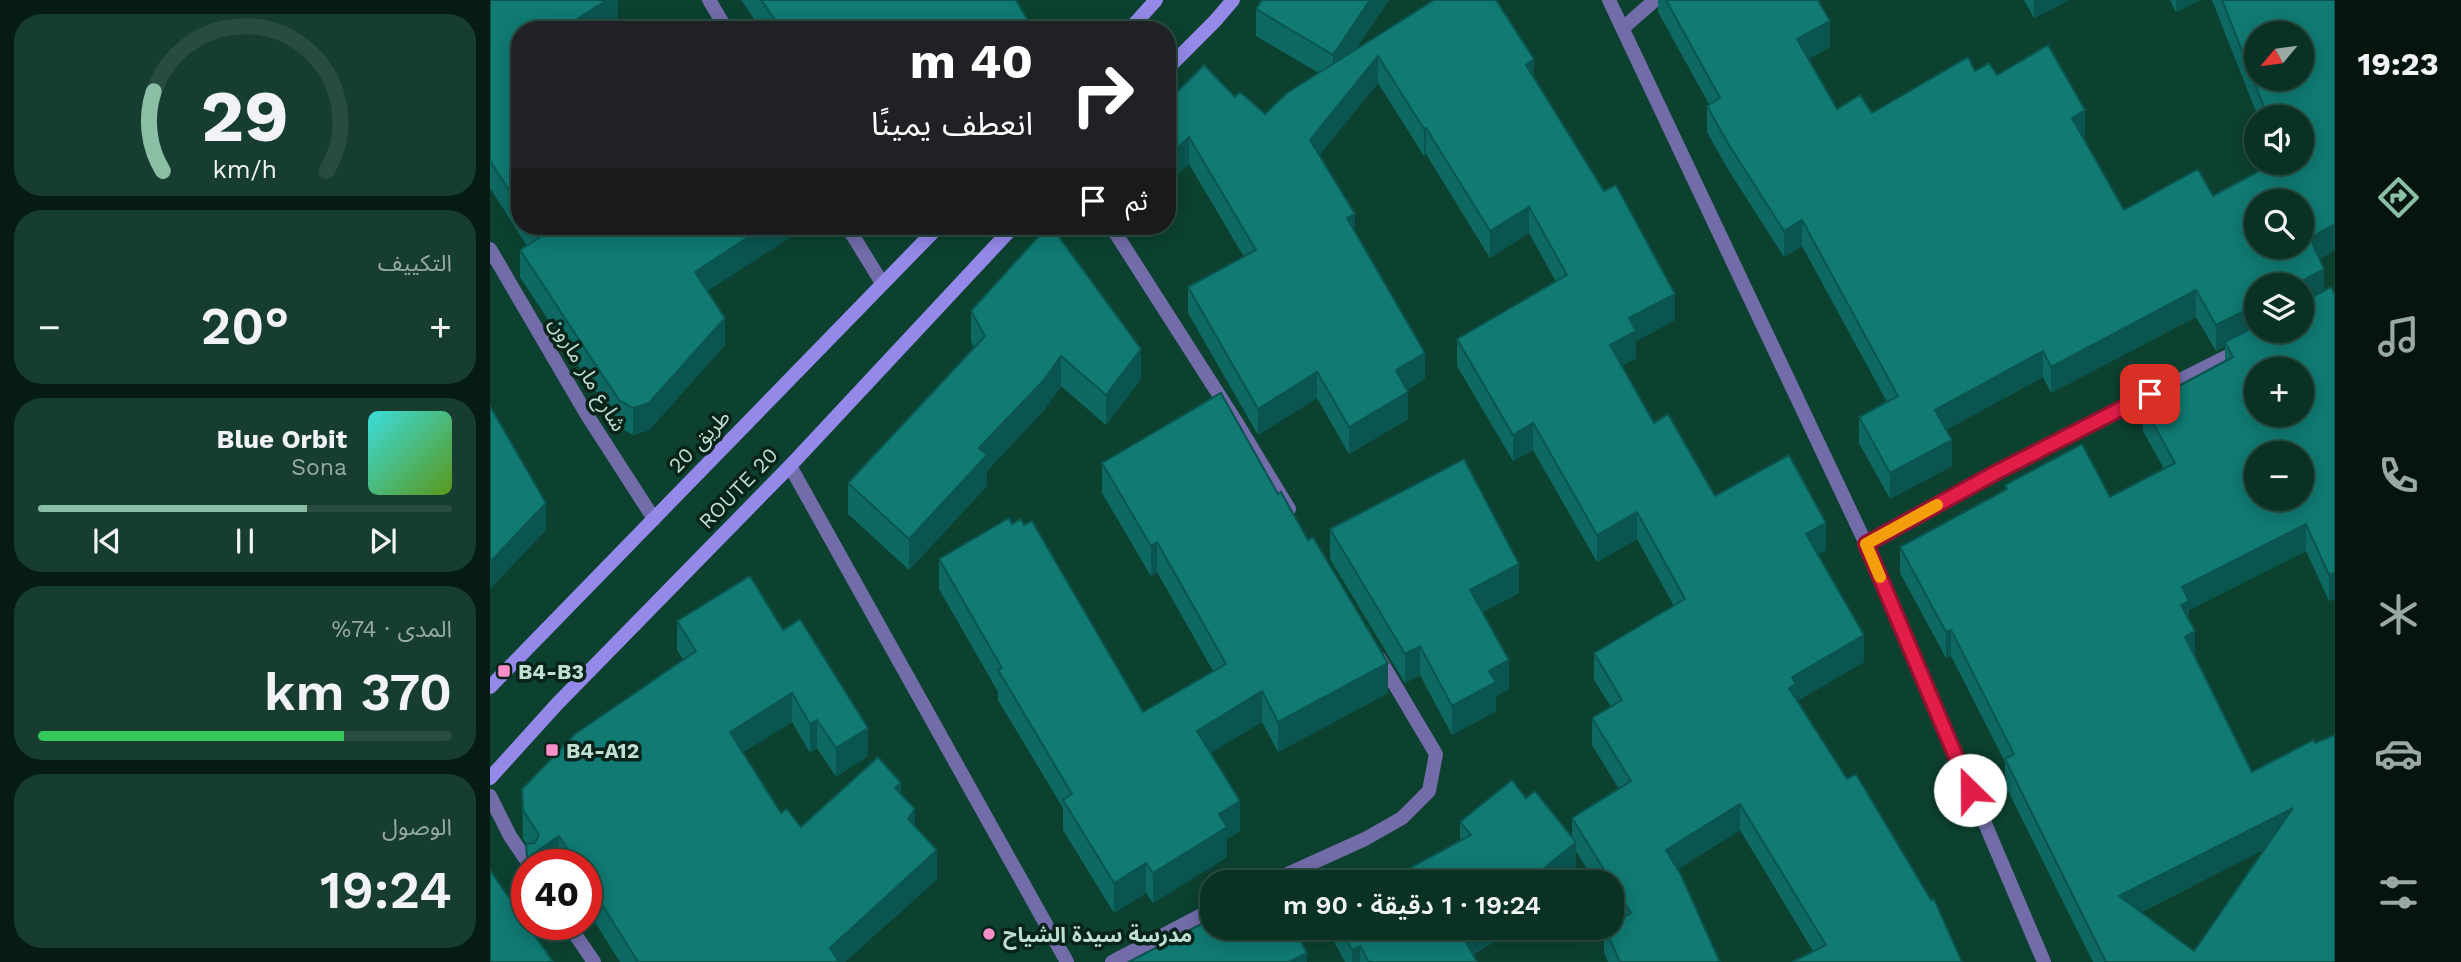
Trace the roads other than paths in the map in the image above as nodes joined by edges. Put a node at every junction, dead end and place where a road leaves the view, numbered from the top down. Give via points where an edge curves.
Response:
1 (709, 0) edge
2 (1156, 0) edge
3 (1233, 0) edge
4 (1609, 0) edge
5 (1655, 0) edge
6 (722, 21) edge
7 (1137, 21) edge
8 (1623, 28) junction
9 (1176, 60) edge
10 (852, 235) edge
11 (930, 235) edge
12 (1006, 235) edge
13 (1117, 235) edge
14 (490, 249) edge
15 (882, 284) junction
16 (2252, 343) edge
17 (790, 466) junction
18 (654, 519) junction
19 (1300, 527) edge
20 (1866, 544) junction
21 (1372, 646) edge
22 (490, 687) edge
23 (490, 778) edge
24 (490, 796) edge
25 (519, 849) edge
26 (1297, 870) edge
27 (1200, 916) edge
28 (579, 940) edge
29 (594, 962) edge
30 (1067, 962) edge
31 (1112, 962) edge
32 (2044, 962) edge

1 - 6 street
2 - 7 main road
3 - 9 main road
4 - 8 street
5 - 8 street
8 - 20 street
10 - 15 street
11 - 15 main road, طريق 20
12 - 17 main road, ROUTE 20
13 - 19 street
14 - 18 street, شارع مار مارون
15 - 18 main road, طريق 20
16 - 20 street
17 - 23 main road, ROUTE 20
17 - 30 street
18 - 22 main road, طريق 20
20 - 32 street
21 - 26 street via 1436,754 1429,791 1402,818
24 - 25 street
27 - 31 street
28 - 29 street

